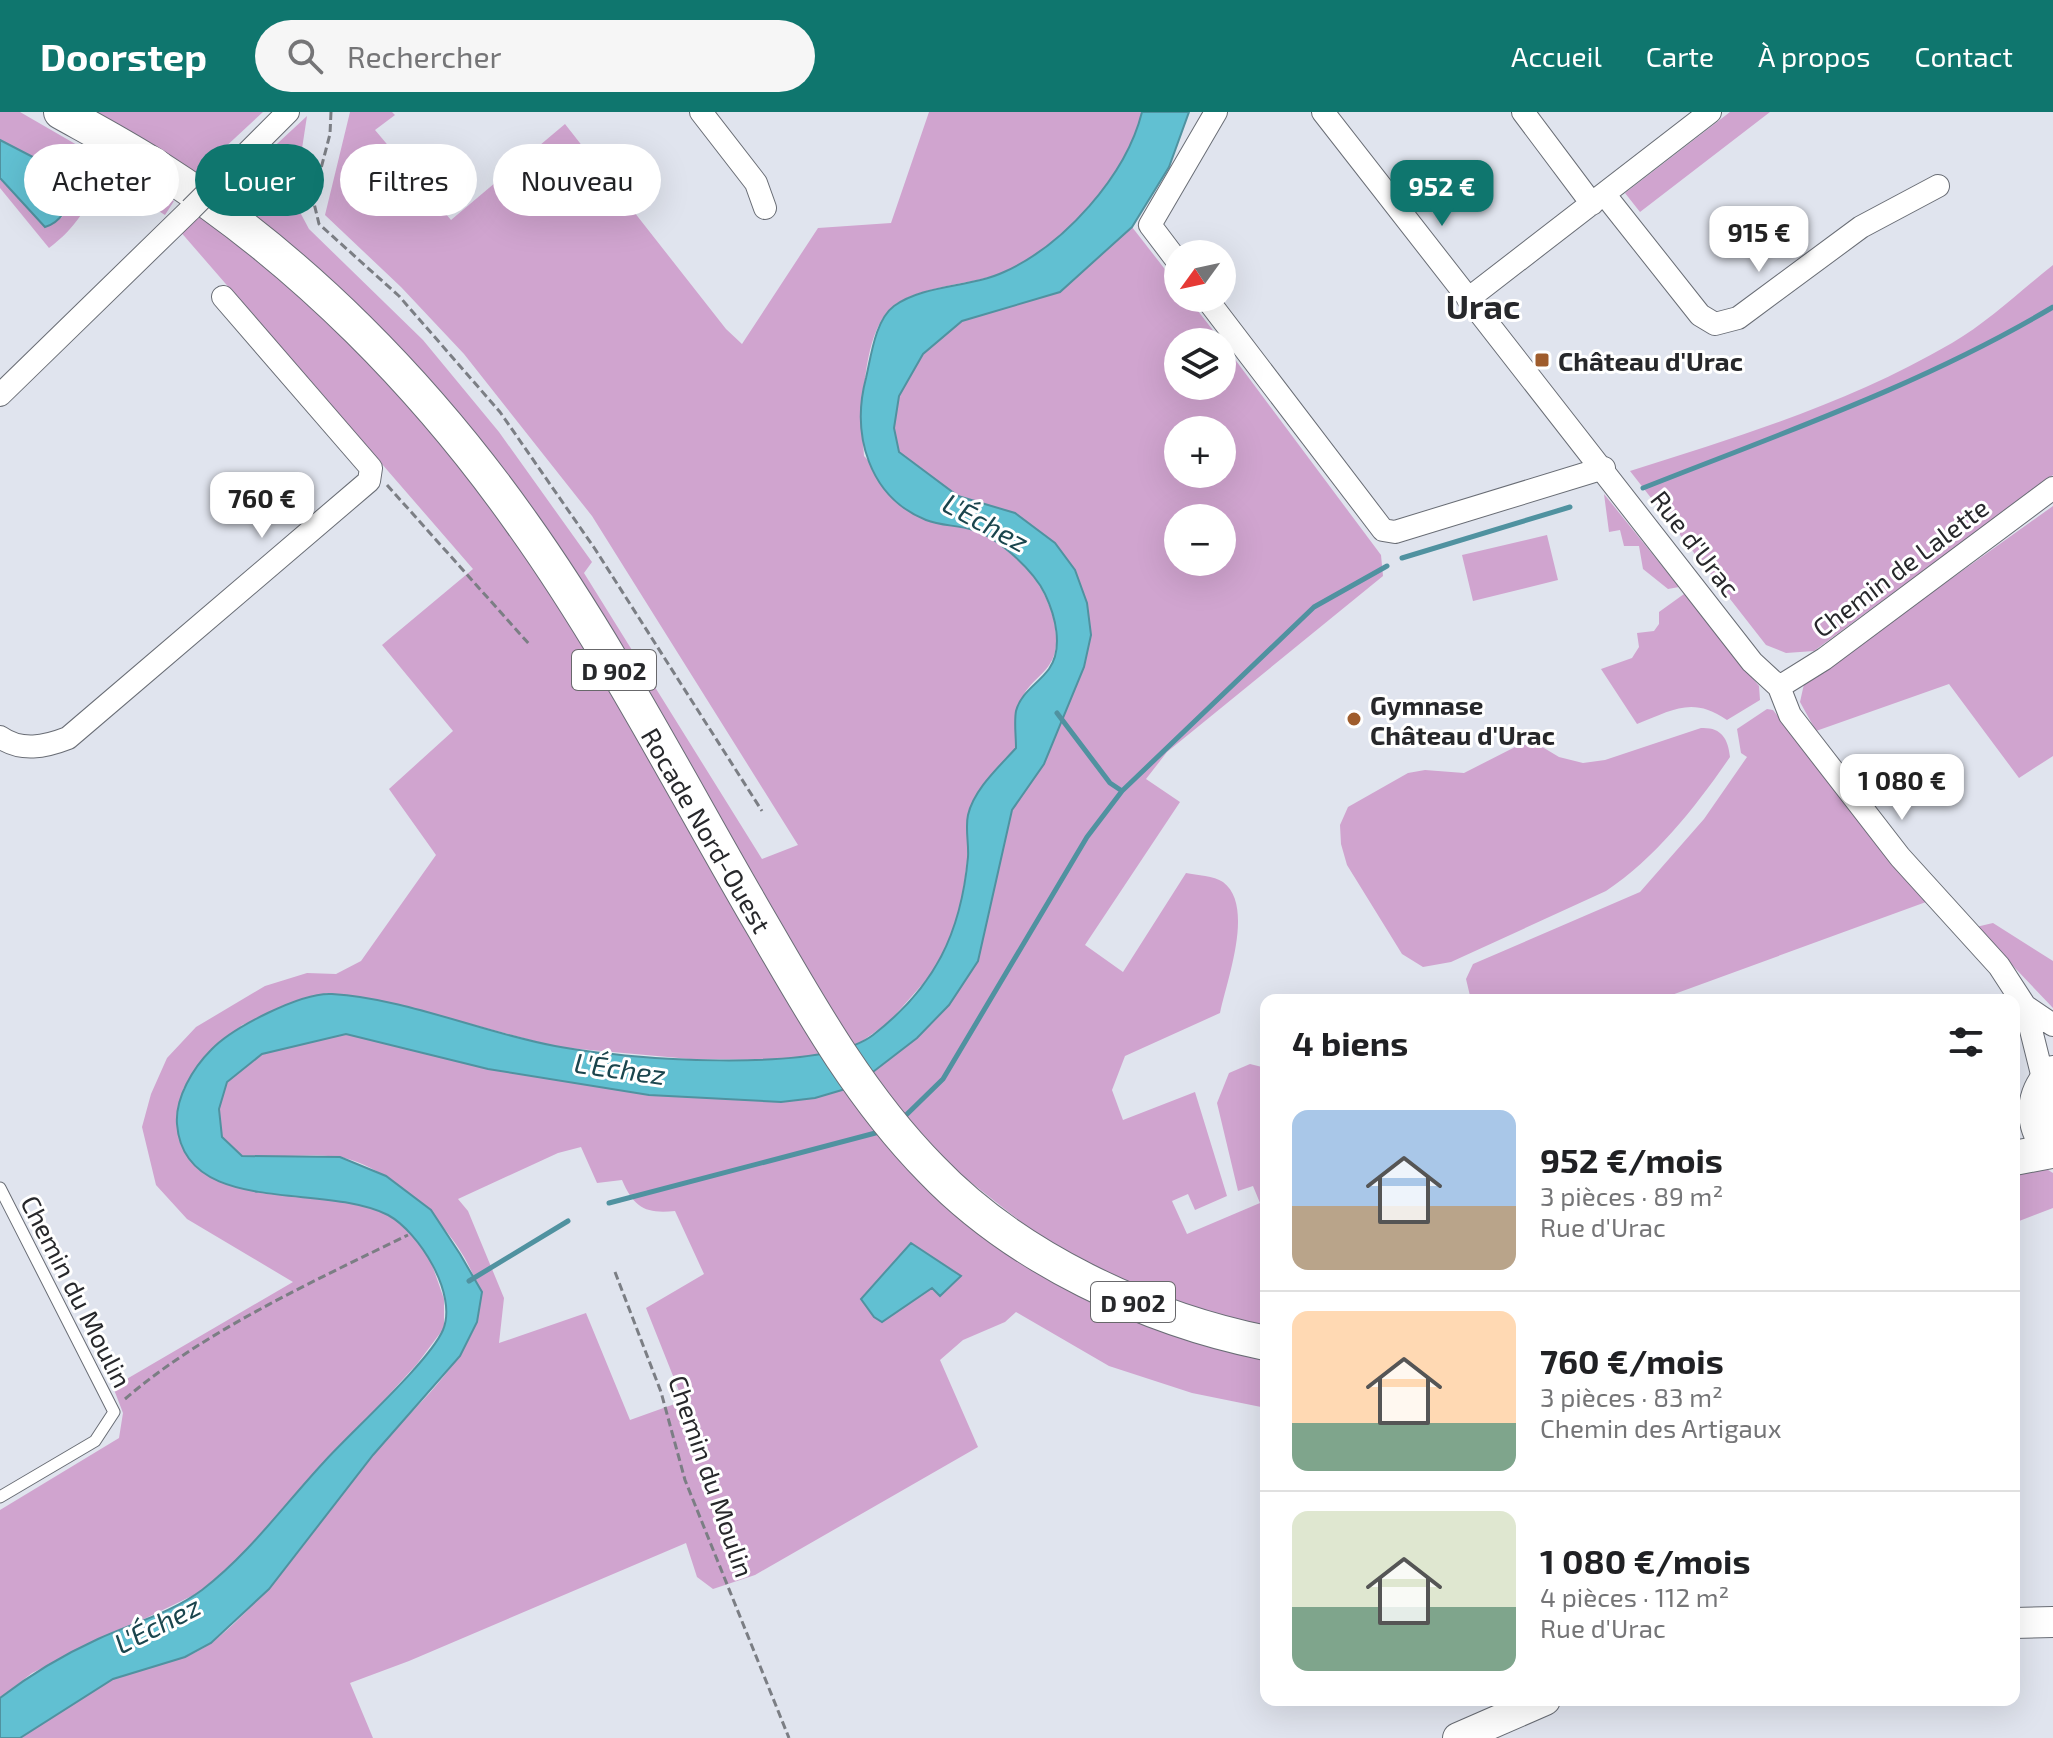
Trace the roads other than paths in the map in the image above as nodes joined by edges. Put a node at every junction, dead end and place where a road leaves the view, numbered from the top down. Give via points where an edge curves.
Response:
1 (61, 112) edge
2 (288, 112) edge
3 (701, 112) edge
4 (1216, 112) edge
5 (1323, 112) edge
6 (1523, 112) edge
7 (1710, 112) edge
8 (1938, 186) dead end
9 (1598, 199) junction
10 (765, 208) dead end
11 (1164, 244) edge
12 (223, 297) dead end
13 (1468, 299) junction
14 (1217, 312) edge
15 (0, 395) edge
16 (1604, 468) junction
17 (2053, 488) edge
18 (1779, 687) junction
19 (0, 737) edge
20 (2017, 994) edge
21 (2020, 998) edge
22 (2025, 1006) junction
23 (2053, 1025) edge
24 (2037, 1097) edge
25 (2052, 1151) edge
26 (2020, 1157) edge
27 (0, 1188) edge
28 (1260, 1342) edge
29 (0, 1497) edge
30 (2053, 1622) edge
31 (2020, 1623) edge
32 (1531, 1706) edge
33 (1458, 1738) edge

1 - 28 main road, Rocade Nord-Ouest / D 902 via 162,170 263,245 374,345 458,439 523,523 582,615 816,1019 865,1090 934,1172 1019,1240 1109,1292 1189,1324
2 - 15 street, bridge
3 - 10 street via 756,183
4 - 11 street via 1150,225
5 - 13 street, Rue d'Urac
6 - 9 street
7 - 9 street
8 - 9 street via 1861,227 1738,318 1715,324 1700,315
9 - 13 street
12 - 19 street via 371,468 369,481 68,738 47,747 13,746
13 - 16 street, Rue d'Urac
14 - 16 street via 1383,530 1395,532
16 - 18 street, Rue d'Urac via 1752,662
17 - 18 street, Chemin de Lalette
18 - 20 street, Rue d'Urac via 1790,715 1900,857 1999,966
21 - 22 street, Rue d'Urac
22 - 23 street, Rue d'Urac
22 - 24 street, Rue d'Urac
24 - 25 main road via 2042,1139
25 - 26 main road
27 - 29 lane, Chemin du Moulin via 114,1412 95,1441
30 - 31 street
32 - 33 street

